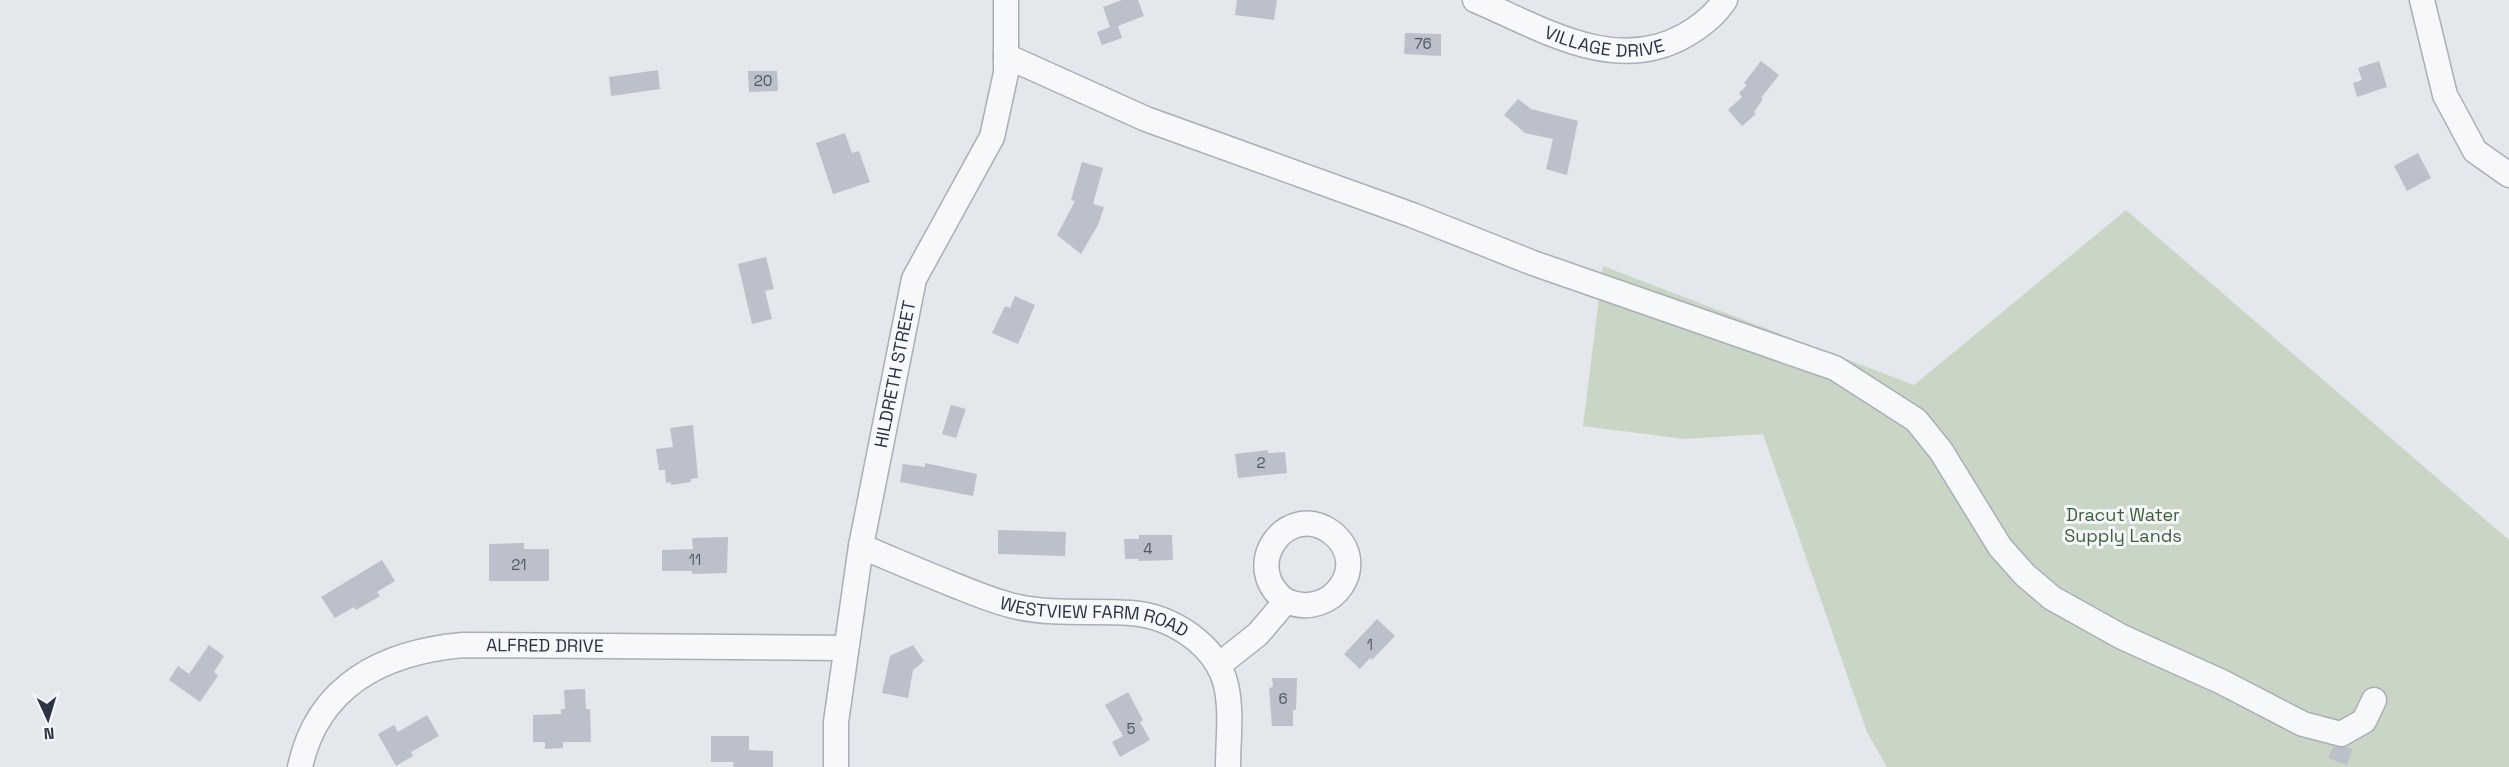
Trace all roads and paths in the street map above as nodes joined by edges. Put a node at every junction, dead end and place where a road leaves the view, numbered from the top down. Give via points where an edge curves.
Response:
1 (1006, 0) edge
2 (1475, 0) edge
3 (1725, 0) edge
4 (2422, 0) edge
5 (1006, 56) junction
6 (2509, 175) edge
7 (861, 546) junction
8 (1286, 601) dead end
9 (846, 648) junction
10 (1219, 665) junction
11 (2374, 700) dead end
12 (300, 767) edge
13 (836, 767) edge
14 (1228, 767) edge

1 - 5 street, HILDRETH STREET
2 - 3 street, VILLAGE DRIVE via 1579,44 1618,52 1638,51 1676,40 1709,19
4 - 6 street via 2445,95 2475,151
5 - 7 street, HILDRETH STREET via 992,137 914,279
5 - 11 street via 1146,119 1533,263 1835,368 1916,420 1941,451 2000,547 2052,598 2122,637 2303,724 2341,734 2364,721
7 - 9 street, HILDRETH STREET
7 - 10 street, WESTVIEW FARM ROAD via 998,603 1042,611 1154,616 1191,636
8 - 10 street via 1258,634
9 - 12 street, ALFRED DRIVE via 474,645 409,653 360,676 340,693 311,732
9 - 13 street, HILDRETH STREET via 836,722
10 - 14 street, WESTVIEW FARM ROAD via 1229,707

